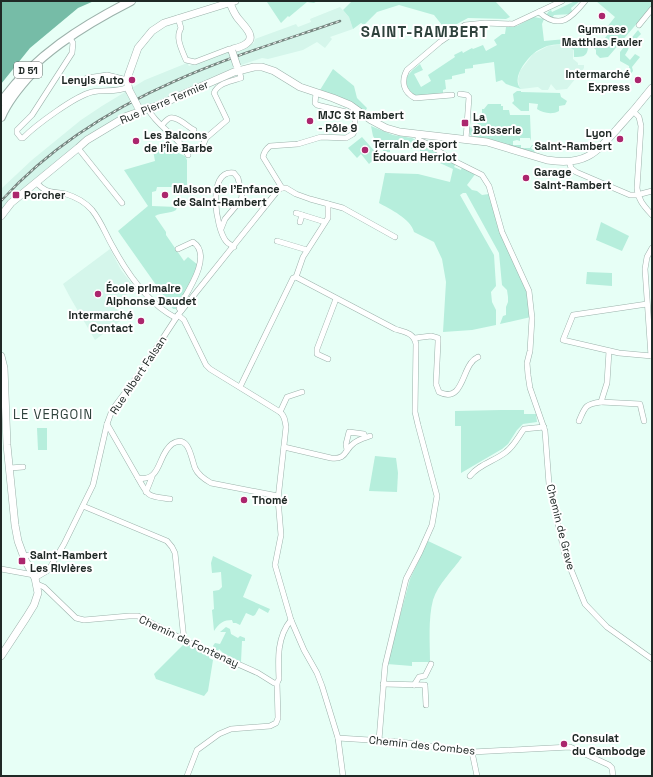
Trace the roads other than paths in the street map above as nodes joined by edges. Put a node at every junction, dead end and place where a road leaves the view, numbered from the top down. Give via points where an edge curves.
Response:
1 (131, 1) edge
2 (562, 1) edge
3 (585, 1) edge
4 (232, 2) edge
5 (652, 9) edge
6 (539, 12) junction
7 (178, 18) junction
8 (639, 25) dead end
9 (69, 38) junction
10 (233, 50) junction
11 (238, 68) junction
12 (87, 78) dead end
13 (128, 86) junction
14 (652, 88) edge
15 (316, 93) junction
16 (460, 94) dead end
17 (449, 96) dead end
18 (3, 107) edge
19 (139, 109) junction
20 (148, 109) junction
21 (633, 111) junction
22 (1, 117) edge
23 (162, 125) junction
24 (194, 130) dead end
25 (417, 134) junction
26 (466, 139) junction
27 (203, 145) dead end
28 (78, 148) junction
29 (188, 155) dead end
30 (569, 161) junction
31 (36, 182) junction
32 (282, 188) junction
33 (652, 191) edge
34 (637, 195) junction
35 (122, 203) dead end
36 (328, 204) junction
37 (296, 213) dead end
38 (302, 215) junction
39 (652, 215) edge
40 (1, 216) edge
41 (300, 222) dead end
42 (325, 222) junction
43 (221, 228) junction
44 (395, 237) dead end
45 (277, 241) dead end
46 (234, 247) junction
47 (652, 248) edge
48 (178, 249) dead end
49 (307, 250) junction
50 (296, 276) junction
51 (336, 299) junction
52 (647, 304) junction
53 (178, 315) junction
54 (650, 316) edge
55 (415, 338) junction
56 (609, 351) junction
57 (1, 356) edge
58 (478, 356) dead end
59 (652, 356) edge
60 (328, 359) dead end
61 (240, 387) junction
62 (302, 392) dead end
63 (601, 402) junction
64 (280, 412) junction
65 (579, 421) dead end
66 (644, 421) dead end
67 (107, 424) junction
68 (544, 426) junction
69 (284, 447) junction
70 (348, 450) junction
71 (10, 468) junction
72 (23, 468) dead end
73 (470, 476) dead end
74 (152, 477) junction
75 (138, 478) junction
76 (146, 492) junction
77 (278, 496) junction
78 (170, 498) dead end
79 (83, 506) junction
80 (1, 569) edge
81 (36, 579) junction
82 (291, 620) junction
83 (184, 640) junction
84 (1, 656) edge
85 (652, 659) edge
86 (431, 664) dead end
87 (425, 676) junction
88 (276, 683) junction
89 (384, 684) junction
90 (414, 685) junction
91 (425, 685) junction
92 (426, 705) dead end
93 (338, 738) junction
94 (379, 740) junction
95 (472, 752) junction
96 (187, 776) edge
97 (342, 776) edge
98 (477, 776) edge
99 (612, 776) edge

1 - 9 main road, D 51
2 - 6 street
3 - 6 street via 565,20 554,20
4 - 7 street
4 - 10 street via 250,37 249,42
5 - 8 street
6 - 17 street via 513,24 465,25 407,70 403,83 410,96 421,99
7 - 10 street via 181,28 178,33 180,45 186,60 195,62 229,49
7 - 13 street via 164,23 138,48
9 - 13 street via 73,44 72,53 32,114 17,130 18,136 24,138 30,130 84,94 94,91 117,91
9 - 18 main road, D 51 via 27,79
10 - 11 street, bridge
11 - 15 street, Rue Pierre Termier via 269,69 300,88
11 - 20 street, Rue Pierre Termier
11 - 27 street via 241,78 216,88 214,93 227,120 206,138
12 - 13 street via 107,75
13 - 19 street, bridge
14 - 21 street, Rue Pierre Termier
15 - 25 street, Rue Pierre Termier via 350,105 386,128
15 - 32 street via 317,105 350,113 355,119 355,130 346,138 321,137 298,144 270,146 266,149 263,157
16 - 26 street via 469,97
18 - 22 main road, D 51
19 - 20 street, Rue Pierre Termier
19 - 28 street, Rue Pierre Termier
20 - 23 street
21 - 30 street, Rue Pierre Termier via 599,150 585,158
21 - 34 street via 639,117 641,126
23 - 24 street via 171,118
23 - 29 street via 181,143
25 - 26 street, Rue Pierre Termier
25 - 68 street, Chemin de Grave via 420,140 482,175 488,186 502,232 529,291 532,318 527,363 530,388
26 - 30 street, Rue Pierre Termier via 487,142 547,160
28 - 31 street, Rue Pierre Termier
28 - 35 street
30 - 34 street via 569,166 576,172 630,195
31 - 40 street, Rue Pierre Termier via 10,203
31 - 53 street via 46,192 58,192 74,197 91,209 130,277 157,304
32 - 36 street
32 - 46 street, Rue Albert Falsan
33 - 34 street
34 - 39 street
36 - 42 street via 328,218
36 - 44 street via 348,211
37 - 38 street
38 - 41 street
38 - 42 street
42 - 49 street
43 - 43 street via 242,196 238,178 234,173 226,174 221,179 216,192 215,201
43 - 46 street via 227,242
45 - 49 street
46 - 53 street, Rue Albert Falsan
47 - 52 street via 645,269
48 - 53 street via 192,240 201,256
49 - 50 street
50 - 51 street
50 - 61 street via 280,303
51 - 55 street
51 - 60 street via 317,349 317,354
52 - 54 street
52 - 56 street via 572,315 563,340
53 - 61 street via 184,320 206,365
53 - 67 street, Rue Albert Falsan via 113,410
54 - 59 street
55 - 58 street via 438,338 436,384 439,392 443,394 450,394 458,389 471,363
55 - 89 street via 415,412 436,496 436,506 432,525 406,579 385,666
56 - 59 street
56 - 63 street via 608,383
57 - 71 street via 4,368 6,445
61 - 64 street
62 - 64 street via 287,396
63 - 65 street via 590,403 584,407
63 - 66 street via 640,404
64 - 69 street via 285,420
67 - 75 street
67 - 79 street, Rue Albert Falsan via 93,485
68 - 73 street via 524,429 506,452
68 - 85 street, Chemin de Grave via 553,507 565,555 585,604 607,626
69 - 70 street via 336,459
69 - 77 street
70 - 70 street via 353,443 368,437 349,432 346,444
71 - 72 street
71 - 81 street via 18,541
74 - 75 street
74 - 76 street
74 - 77 street via 169,447 175,442 182,442 188,446 196,469 210,483
75 - 76 street
76 - 78 street via 150,496
77 - 82 street via 281,535 275,565
79 - 81 street, Rue Albert Falsan via 51,566
79 - 83 street via 167,541 172,546 175,553
80 - 81 street
81 - 83 street, Chemin de Fontenay via 76,618 84,620 138,616
81 - 84 street via 38,593 34,605
82 - 88 street via 286,625 279,646 279,679
82 - 93 street via 322,686
83 - 88 street, Chemin de Fontenay
86 - 87 street
87 - 90 street via 419,677
87 - 91 street
88 - 96 street via 276,723 270,726 231,729 219,734 197,750
89 - 90 street
89 - 94 street
90 - 91 street
91 - 92 street
93 - 94 street, Chemin des Combes
93 - 97 street
94 - 95 street, Chemin des Combes
95 - 98 street
95 - 99 street, Chemin des Combes via 570,747 609,765 612,768

